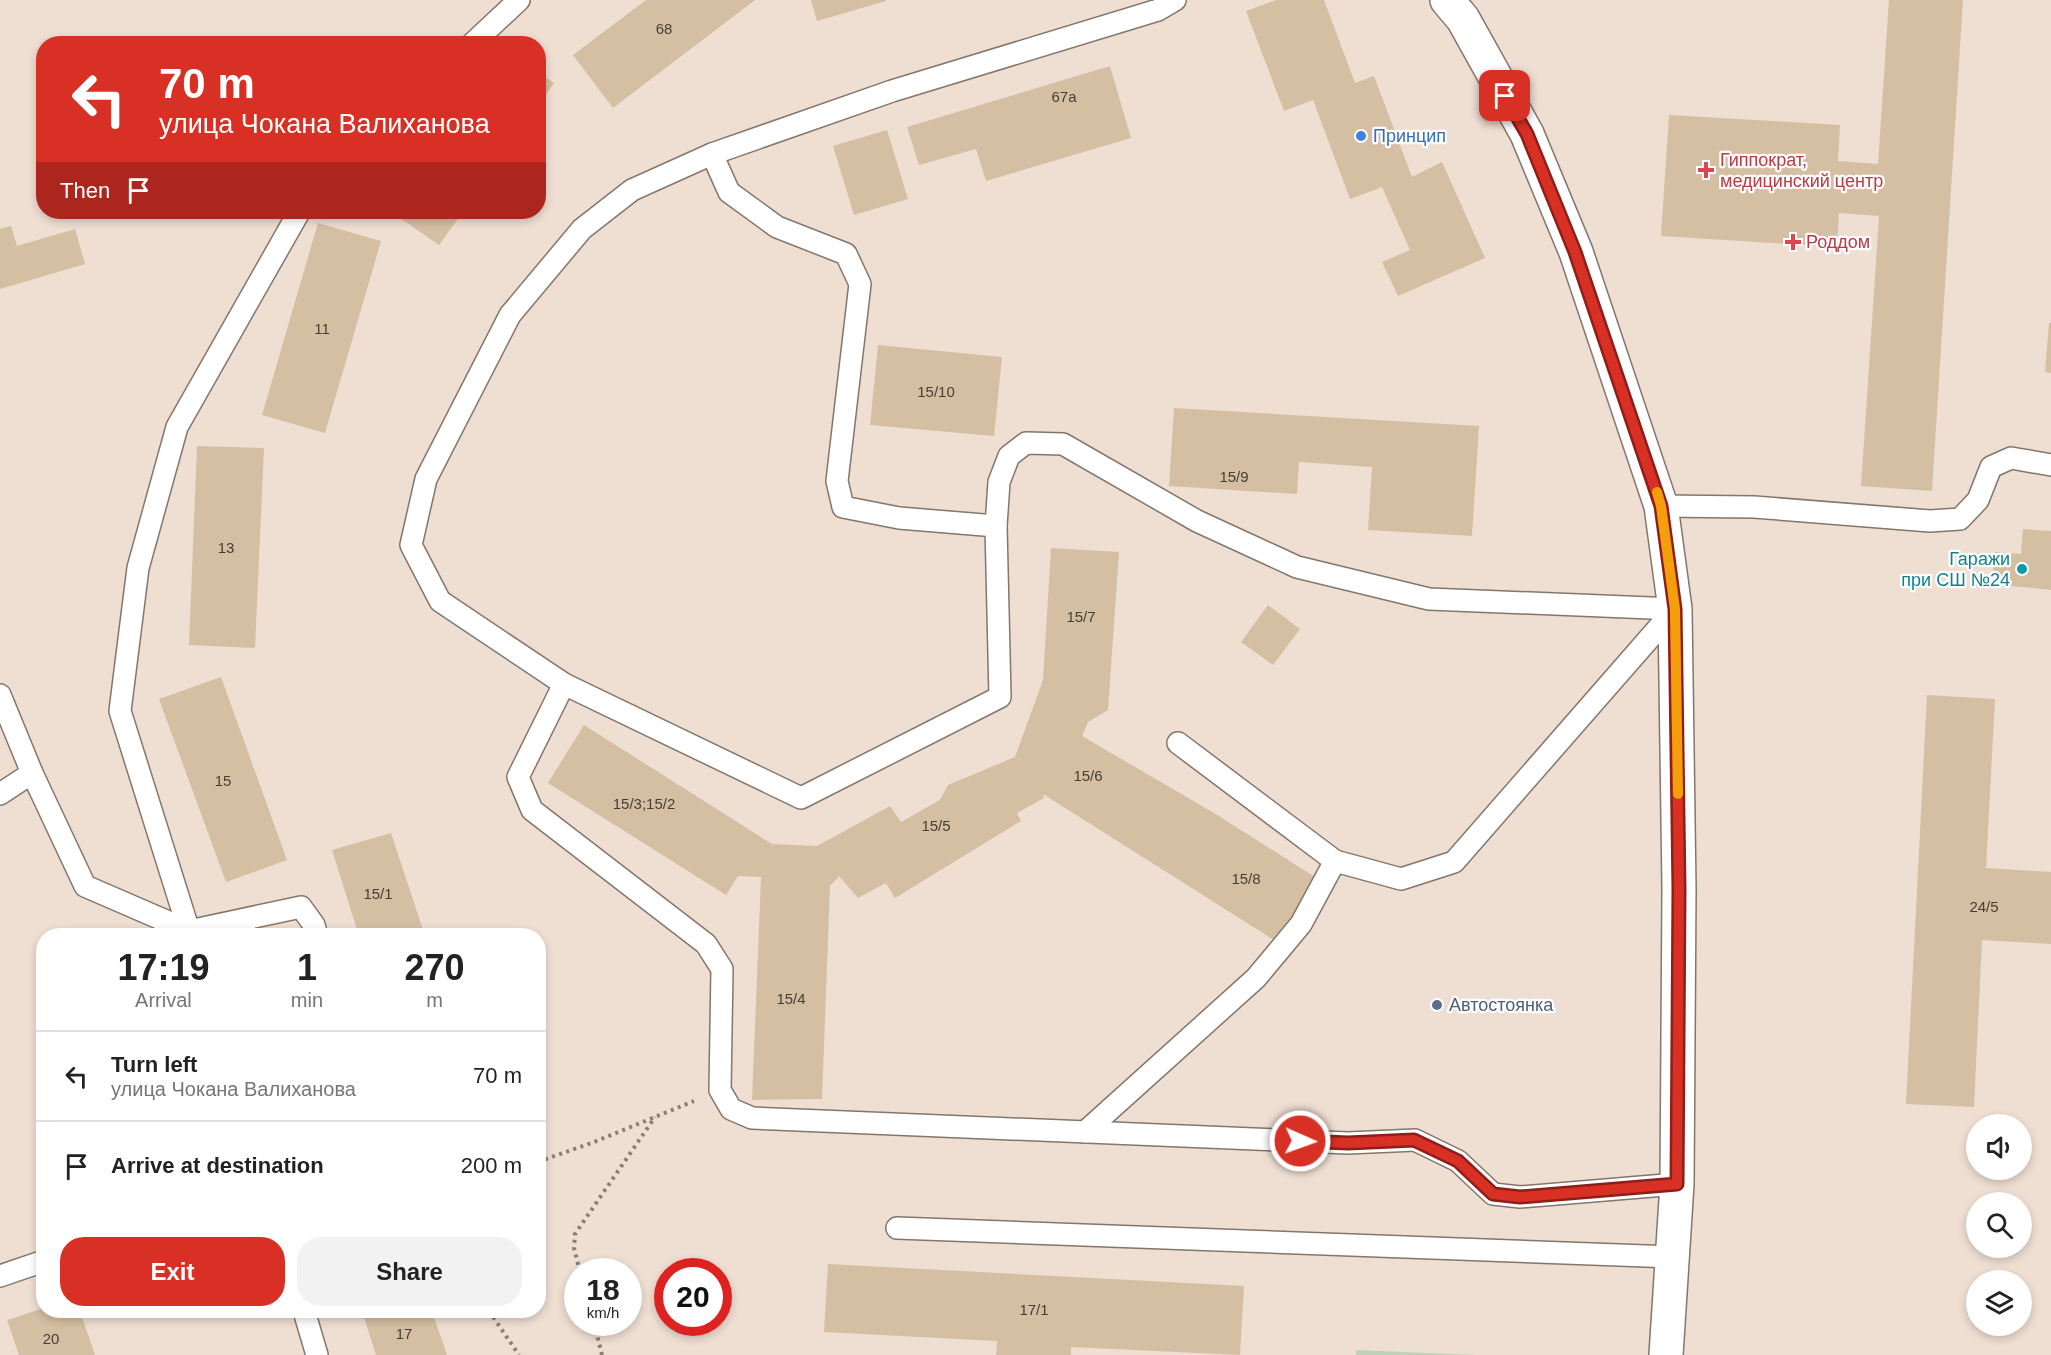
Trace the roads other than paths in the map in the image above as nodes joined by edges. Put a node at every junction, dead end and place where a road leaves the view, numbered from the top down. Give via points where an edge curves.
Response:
1 (519, 0) edge
2 (1175, 0) edge
3 (1459, 6) edge
4 (481, 36) edge
5 (712, 154) junction
6 (295, 219) edge
7 (2051, 465) edge
8 (1661, 506) junction
9 (996, 526) junction
10 (1675, 609) junction
11 (564, 684) junction
12 (0, 695) edge
13 (1178, 743) dead end
14 (32, 773) junction
15 (0, 794) edge
16 (1335, 861) junction
17 (176, 928) edge
18 (187, 928) edge
19 (214, 928) edge
20 (315, 928) edge
21 (1085, 1132) junction
22 (1677, 1184) junction
23 (897, 1228) dead end
24 (1672, 1257) junction
25 (36, 1264) edge
26 (0, 1276) edge
27 (306, 1318) edge
28 (317, 1355) edge
29 (1666, 1355) edge

1 - 4 lane
2 - 5 lane via 1158,10 892,91
3 - 8 street via 1527,134 1571,241
5 - 9 lane via 729,192 777,227 846,254 860,284 837,481 843,507 900,518
5 - 11 lane via 632,190 582,230 510,315 426,479 411,545 440,601
6 - 18 lane via 177,427 138,568 120,711
7 - 8 lane via 2011,458 1991,467 1978,500 1960,519 1930,521 1754,507
8 - 10 street
9 - 10 lane via 999,482 1009,456 1026,443 1063,444 1197,521 1297,567 1429,599
9 - 11 lane via 1000,697 801,798
10 - 16 lane via 1454,862 1401,879
10 - 22 street via 1679,889
11 - 21 lane via 519,777 532,810 706,944 722,969 720,1090 731,1109 752,1118
12 - 14 lane
13 - 16 lane
14 - 15 lane
14 - 17 lane via 85,886
16 - 21 lane via 1301,924 1256,978
19 - 20 lane via 302,907
21 - 22 lane via 1348,1143 1414,1140 1458,1161 1493,1194 1520,1197
22 - 24 street
23 - 24 lane
24 - 29 street
25 - 26 lane
27 - 28 lane

